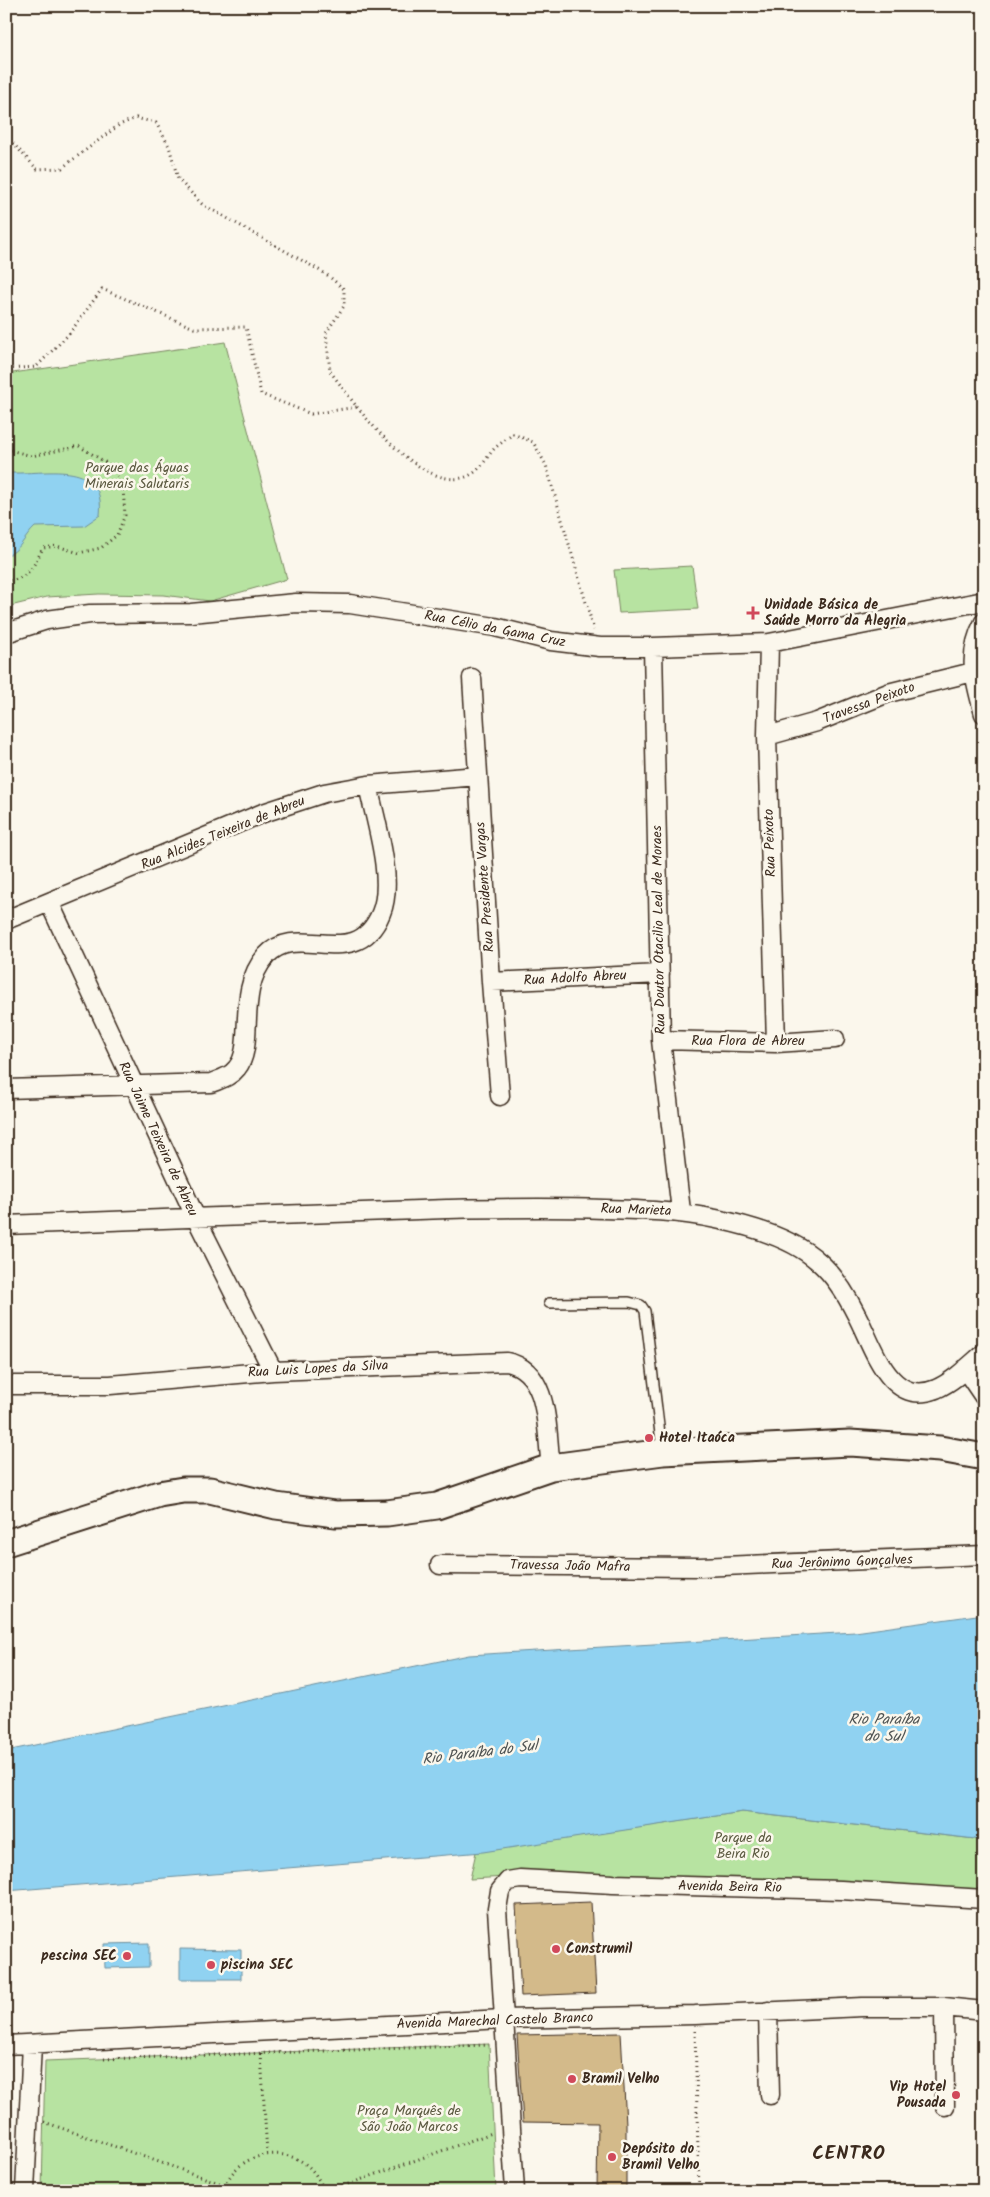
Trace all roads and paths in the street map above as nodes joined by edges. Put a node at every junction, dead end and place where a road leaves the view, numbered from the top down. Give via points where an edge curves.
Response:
1 (6, 136) edge
2 (6, 369) edge
3 (357, 407) junction
4 (6, 449) edge
5 (6, 581) edge
6 (984, 601) edge
7 (984, 622) edge
8 (6, 633) edge
9 (769, 643) junction
10 (653, 647) junction
11 (600, 648) junction
12 (973, 672) junction
13 (472, 678) dead end
14 (984, 714) edge
15 (767, 736) junction
16 (478, 776) junction
17 (368, 785) junction
18 (50, 904) junction
19 (6, 920) edge
20 (660, 974) junction
21 (491, 982) junction
22 (835, 1039) dead end
23 (661, 1040) junction
24 (776, 1043) junction
25 (134, 1086) junction
26 (6, 1089) edge
27 (500, 1096) dead end
28 (681, 1211) junction
29 (196, 1218) junction
30 (6, 1225) edge
31 (548, 1304) dead end
32 (984, 1353) edge
33 (965, 1369) junction
34 (272, 1371) junction
35 (6, 1385) edge
36 (984, 1397) edge
37 (663, 1452) junction
38 (984, 1457) edge
39 (551, 1467) junction
40 (6, 1543) edge
41 (984, 1555) edge
42 (440, 1565) dead end
43 (700, 1567) joint
44 (984, 1899) edge
45 (944, 2008) junction
46 (768, 2011) junction
47 (984, 2011) edge
48 (695, 2015) junction
49 (503, 2019) junction
50 (32, 2044) junction
51 (6, 2045) edge
52 (261, 2054) junction
53 (490, 2054) dead end
54 (94, 2060) dead end
55 (770, 2095) dead end
56 (945, 2106) dead end
57 (44, 2114) dead end
58 (44, 2122) junction
59 (492, 2124) dead end
60 (43, 2132) dead end
61 (492, 2133) junction
62 (493, 2143) dead end
63 (266, 2154) junction
64 (225, 2185) junction
65 (25, 2191) edge
66 (224, 2191) edge
67 (325, 2191) edge
68 (329, 2191) edge
69 (515, 2191) edge
70 (699, 2191) edge

1 - 3 path via 37,169 62,168 119,125 136,118 156,123 169,146 178,179 202,204 326,274 344,289 344,306 326,333 330,371
2 - 3 path via 36,367 69,334 102,289 194,328 246,327 261,394 311,414
3 - 11 path via 377,432 427,472 453,480 475,472 495,448 513,434 533,442 546,465
4 - 5 path via 32,456 79,446 113,467 123,488 125,515 117,535 101,548 79,553 57,546 43,548 32,568 20,580
6 - 9 street, Rua Célio da Gama Cruz
7 - 12 street via 976,642
8 - 11 street, Rua Célio da Gama Cruz via 47,620 90,614 191,614 296,603 350,604
9 - 10 street, Rua Célio da Gama Cruz
9 - 15 street, Rua Peixoto
10 - 11 street, Rua Célio da Gama Cruz
10 - 20 street, Rua Doutor Otacilio Leal de Moraes
12 - 14 street
12 - 15 street, Travessa Peixoto via 888,693 817,722
13 - 16 street, Rua Presidente Vargas
15 - 24 street, Rua Peixoto
16 - 17 street, Rua Alcides Teixeira de Abreu
16 - 21 street, Rua Presidente Vargas
17 - 18 street, Rua Alcides Teixeira de Abreu via 324,793 263,813
17 - 25 street via 384,865 385,890 381,912 371,929 356,940 338,946 297,941 278,945 266,956 249,988 244,1050 238,1067 226,1078 211,1083
18 - 19 street, Rua Alcides Teixeira de Abreu
18 - 25 street, Rua Jaime Teixeira de Abreu
20 - 21 street, Rua Adolfo Abreu
20 - 23 street, Rua Doutor Otacilio Leal de Moraes
21 - 27 street, Rua Presidente Vargas
22 - 24 street, Rua Flora de Abreu
23 - 24 street, Rua Flora de Abreu
23 - 28 street, Rua Doutor Otacilio Leal de Moraes
25 - 26 street
25 - 29 street, Rua Jaime Teixeira de Abreu
28 - 29 street, Rua Marieta via 534,1207
28 - 33 street, Rua Marieta via 762,1232 818,1261 856,1312 881,1366 890,1379 904,1389 919,1393 936,1389
29 - 30 street, Rua Marieta
29 - 34 street, Rua Jaime Teixeira de Abreu
31 - 37 lane via 629,1302 642,1305 646,1311
32 - 33 street, Rua Marieta
33 - 36 street
34 - 35 street, Rua Luis Lopes da Silva via 110,1385
34 - 39 street, Rua Luis Lopes da Silva via 514,1363 528,1373 542,1396
37 - 38 main road via 850,1443 940,1449
37 - 39 main road
39 - 40 main road via 437,1506 387,1513 335,1514 276,1506 210,1490 183,1490 159,1494
41 - 43 street, Rua Jerônimo Gonçalves
42 - 43 street, Travessa João Mafra
44 - 49 street, Avenida Beira Rio via 841,1890 508,1881 504,1884 497,1909
45 - 46 street, Avenida Marechal Castelo Branco
45 - 47 street, Avenida Marechal Castelo Branco
45 - 56 street
46 - 48 street, Avenida Marechal Castelo Branco
46 - 55 street
48 - 49 street, Avenida Marechal Castelo Branco
48 - 70 path
49 - 50 street, Avenida Marechal Castelo Branco
49 - 69 street
50 - 51 street, Avenida Marechal Castelo Branco
50 - 65 street
52 - 53 path via 489,2044
52 - 54 path
52 - 63 path
57 - 58 path
58 - 60 path
58 - 64 path
59 - 61 path
61 - 62 path
61 - 68 path
63 - 64 path via 249,2159 235,2170
63 - 67 path via 286,2155 303,2162 317,2175
64 - 66 path

